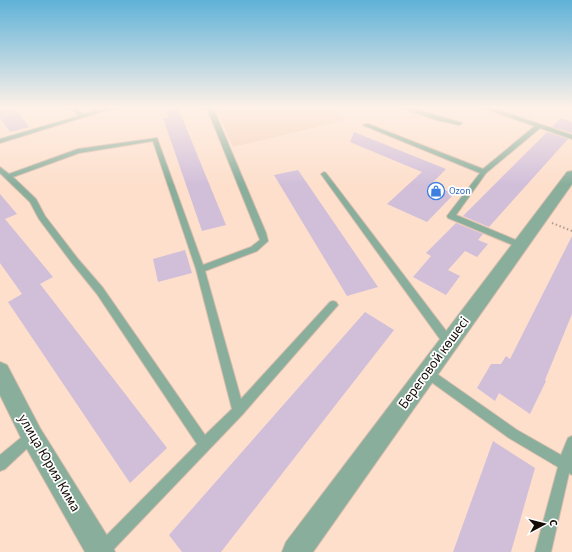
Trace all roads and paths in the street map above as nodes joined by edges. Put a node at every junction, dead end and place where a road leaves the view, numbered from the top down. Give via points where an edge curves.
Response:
1 (24, 134) edge
2 (221, 134) edge
3 (388, 134) edge
4 (530, 134) edge
5 (562, 134) edge
6 (572, 137) edge
7 (0, 141) edge
8 (0, 169) edge
9 (484, 172) junction
10 (324, 174) dead end
11 (572, 174) edge
12 (7, 176) junction
13 (540, 218) junction
14 (572, 231) edge
15 (520, 245) junction
16 (200, 269) junction
17 (333, 305) dead end
18 (449, 343) junction
19 (0, 372) edge
20 (427, 372) junction
21 (238, 411) junction
22 (32, 436) junction
23 (572, 442) edge
24 (204, 444) junction
25 (0, 464) edge
26 (568, 466) edge
27 (101, 552) edge
28 (296, 552) edge
29 (543, 552) edge

1 - 7 lane
2 - 16 lane via 264,241 254,248
3 - 9 lane
4 - 9 lane
5 - 6 lane
8 - 12 lane
9 - 15 lane via 451,216
10 - 18 lane
11 - 13 street, Береговой көшесі
12 - 16 lane via 78,151 155,139
12 - 24 lane via 33,201 42,217 100,291
13 - 14 path
13 - 15 street, Береговой көшесі
15 - 18 street, Береговой көшесі
16 - 21 lane
17 - 21 lane
18 - 20 street, Береговой көшесі
19 - 22 street, улица Юрия Кима
20 - 26 lane via 513,434
20 - 28 street, Береговой көшесі
21 - 24 lane
22 - 25 lane
22 - 27 street, улица Юрия Кима
23 - 26 lane
24 - 27 lane
26 - 29 lane

